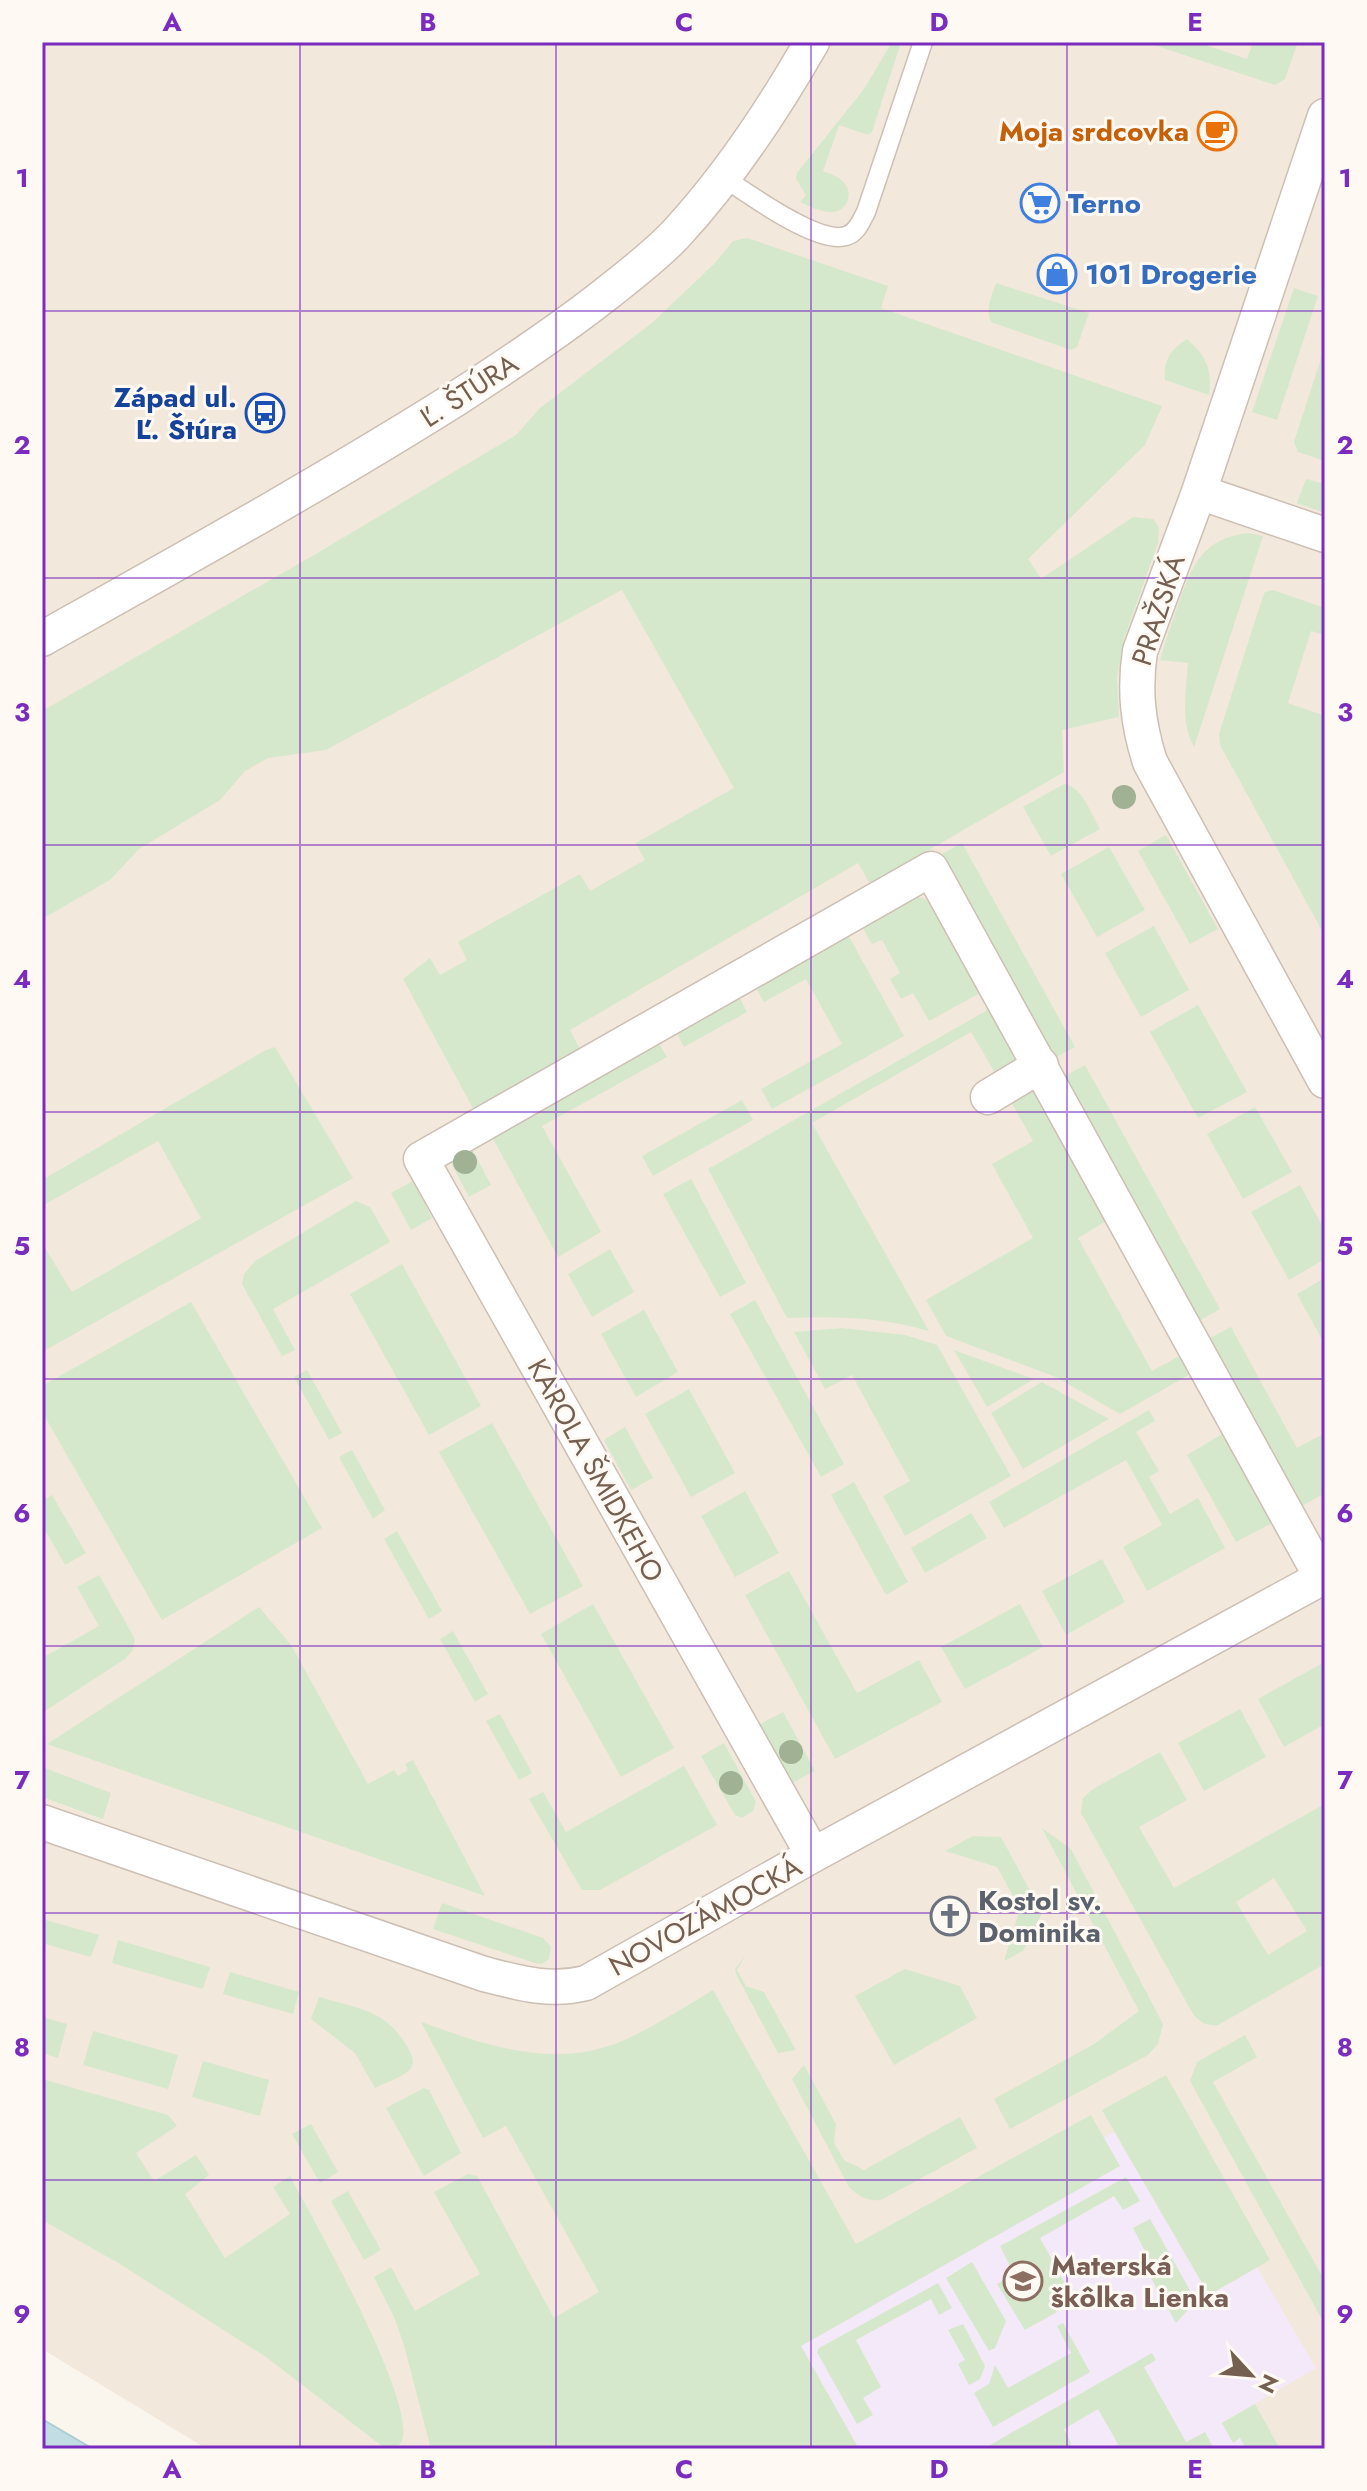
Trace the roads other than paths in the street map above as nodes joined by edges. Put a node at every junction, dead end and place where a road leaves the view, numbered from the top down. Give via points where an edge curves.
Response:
1 (812, 42) edge
2 (923, 42) edge
3 (1325, 116) edge
4 (723, 177) junction
5 (1199, 492) junction
6 (1325, 535) edge
7 (42, 639) edge
8 (1041, 1065) junction
9 (1325, 1081) edge
10 (988, 1097) dead end
11 (1323, 1577) edge
12 (42, 1822) edge
13 (813, 1855) junction

1 - 4 street, Ľ. ŠTÚRA
2 - 4 lane via 857,229 833,236 792,222
3 - 5 street, PRAŽSKÁ
4 - 7 street, Ľ. ŠTÚRA via 642,266 539,345 395,437
5 - 6 street
5 - 9 street, PRAŽSKÁ via 1140,651 1137,709 1143,738 1164,790
8 - 10 street
8 - 11 street
8 - 13 street, KAROLA ŠMIDKEHO via 931,869 421,1159
11 - 13 street, NOVOZÁMOCKÁ
12 - 13 street, NOVOZÁMOCKÁ via 484,1974 536,1987 586,1983

